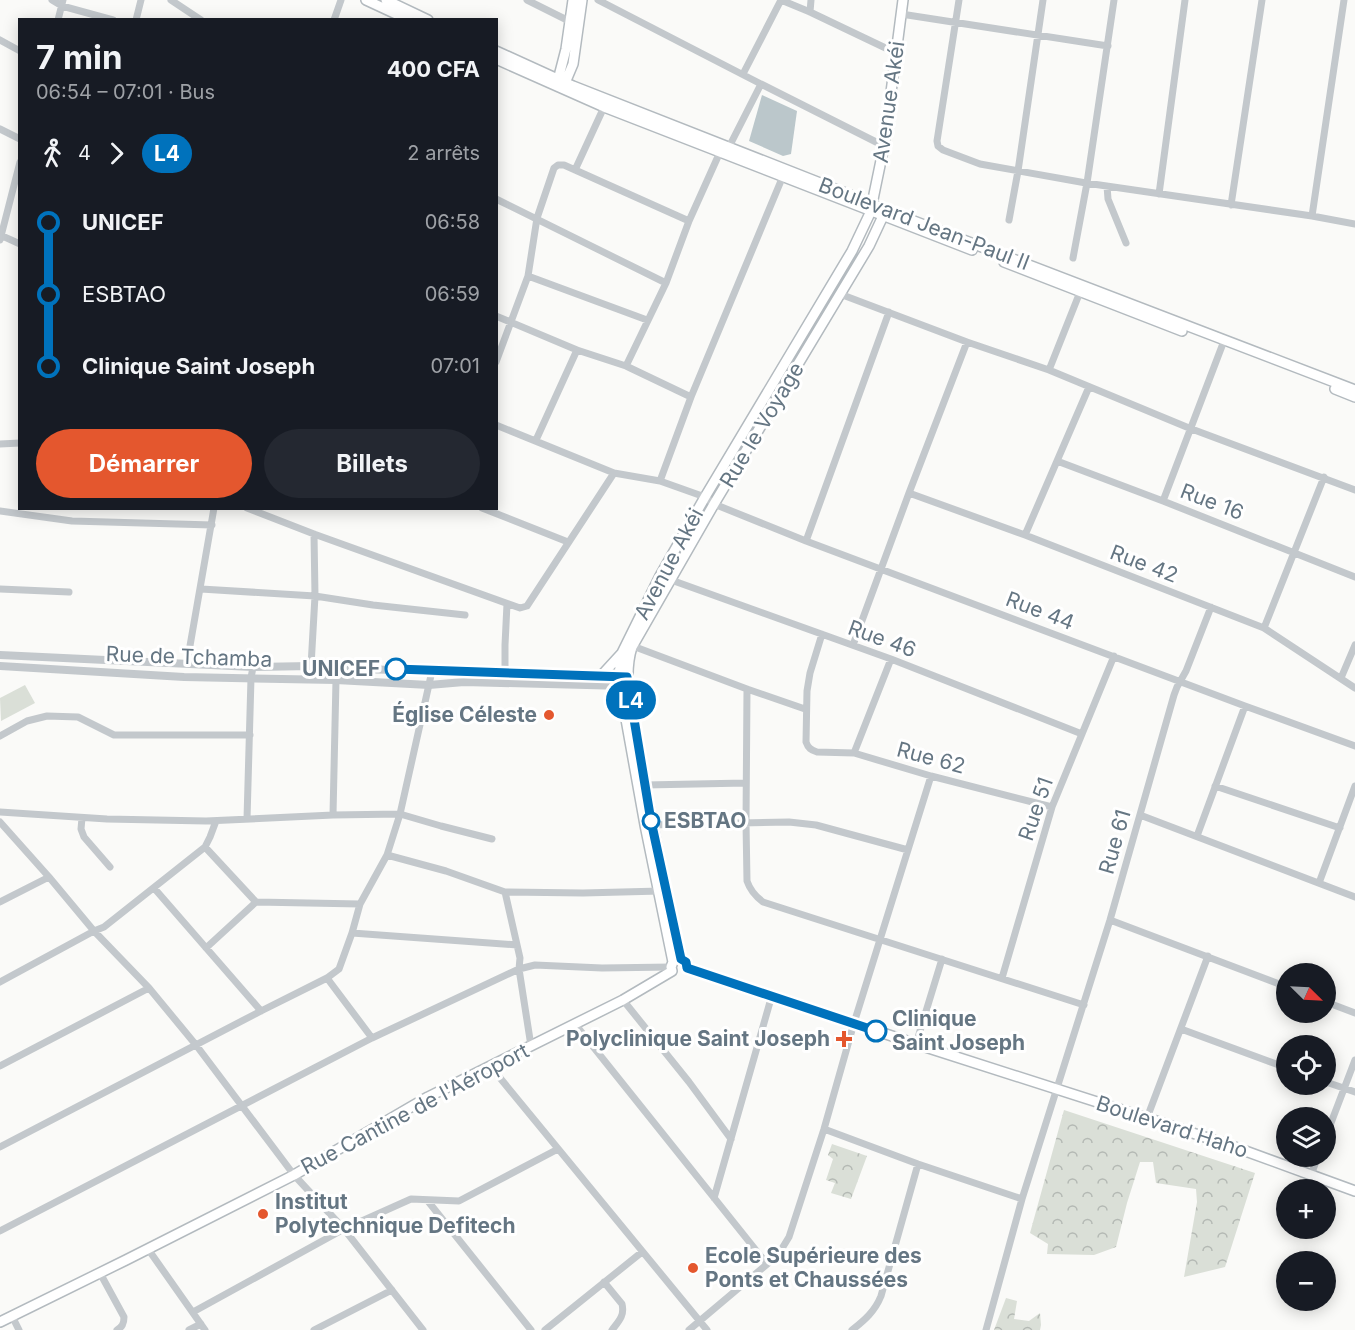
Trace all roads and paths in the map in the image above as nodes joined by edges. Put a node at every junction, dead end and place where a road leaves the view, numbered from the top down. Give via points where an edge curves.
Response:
1 (52, 0) edge
2 (141, 0) edge
3 (171, 0) edge
4 (341, 0) edge
5 (366, 0) edge
6 (386, 0) edge
7 (527, 0) edge
8 (573, 0) edge
9 (582, 0) edge
10 (598, 0) edge
11 (781, 0) edge
12 (811, 0) edge
13 (903, 0) edge
14 (959, 0) edge
15 (1043, 0) edge
16 (1114, 0) edge
17 (1185, 0) edge
18 (1262, 0) edge
19 (1344, 0) edge
20 (63, 3) edge
21 (810, 12) junction
22 (901, 14) junction
23 (59, 18) edge
24 (107, 18) edge
25 (136, 18) edge
26 (198, 18) edge
27 (335, 18) edge
28 (405, 18) edge
29 (424, 18) edge
30 (956, 22) junction
31 (574, 24) junction
32 (1037, 34) junction
33 (0, 40) edge
34 (1108, 46) junction
35 (18, 50) edge
36 (498, 52) edge
37 (896, 53) junction
38 (498, 61) edge
39 (569, 62) junction
40 (743, 74) junction
41 (562, 84) junction
42 (761, 84) junction
43 (604, 107) junction
44 (0, 129) edge
45 (18, 138) edge
46 (884, 146) junction
47 (724, 150) junction
48 (18, 170) edge
49 (574, 170) junction
50 (1018, 171) junction
51 (783, 176) junction
52 (1087, 183) junction
53 (1107, 186) junction
54 (1158, 194) junction
55 (498, 200) edge
56 (1232, 205) junction
57 (875, 208) junction
58 (1312, 216) junction
59 (537, 218) junction
60 (1009, 220) dead end
61 (689, 221) junction
62 (1355, 224) edge
63 (0, 237) edge
64 (18, 243) edge
65 (1126, 243) dead end
66 (1073, 258) dead end
67 (528, 276) junction
68 (666, 282) junction
69 (1080, 292) junction
70 (840, 294) junction
71 (889, 312) junction
72 (498, 317) edge
73 (647, 320) junction
74 (512, 322) junction
75 (967, 342) junction
76 (1222, 346) junction
77 (577, 350) junction
78 (498, 357) edge
79 (626, 366) junction
80 (1049, 370) junction
81 (1089, 387) junction
82 (1355, 390) edge
83 (691, 397) junction
84 (1355, 397) edge
85 (498, 426) edge
86 (1189, 428) junction
87 (536, 440) junction
88 (18, 443) edge
89 (0, 444) edge
90 (1057, 461) junction
91 (614, 473) junction
92 (1324, 477) junction
93 (660, 481) junction
94 (1355, 490) edge
95 (909, 493) junction
96 (705, 497) junction
97 (1162, 501) junction
98 (714, 504) junction
99 (214, 510) edge
100 (252, 510) edge
101 (487, 510) edge
102 (0, 512) edge
103 (212, 525) junction
104 (314, 534) junction
105 (1025, 535) junction
106 (806, 541) junction
107 (568, 542) junction
108 (1294, 552) junction
109 (882, 569) junction
110 (660, 576) junction
111 (1355, 577) edge
112 (670, 580) junction
113 (0, 589) edge
114 (201, 589) junction
115 (69, 592) dead end
116 (315, 596) junction
117 (507, 604) junction
118 (1211, 607) junction
119 (465, 615) dead end
120 (1264, 628) junction
121 (822, 634) junction
122 (630, 645) junction
123 (853, 645) junction
124 (1355, 645) edge
125 (622, 653) junction
126 (0, 655) edge
127 (1114, 656) junction
128 (891, 659) junction
129 (187, 663) junction
130 (0, 666) edge
131 (311, 666) junction
132 (253, 667) junction
133 (432, 671) junction
134 (505, 672) junction
135 (600, 677) junction
136 (251, 678) junction
137 (1341, 678) junction
138 (336, 680) junction
139 (1180, 681) junction
140 (624, 682) junction
141 (429, 684) junction
142 (1355, 688) edge
143 (747, 689) junction
144 (1245, 706) junction
145 (805, 709) junction
146 (1082, 734) junction
147 (250, 735) junction
148 (0, 736) edge
149 (1355, 746) edge
150 (854, 753) junction
151 (931, 776) junction
152 (746, 783) junction
153 (645, 785) junction
154 (1215, 786) junction
155 (1355, 786) edge
156 (1052, 807) junction
157 (0, 812) edge
158 (399, 814) junction
159 (333, 815) junction
160 (1140, 815) junction
161 (82, 818) junction
162 (247, 819) junction
163 (216, 821) junction
164 (0, 822) edge
165 (746, 823) junction
166 (649, 825) junction
167 (1340, 828) junction
168 (1197, 836) junction
169 (492, 838) dead end
170 (204, 847) junction
171 (908, 850) junction
172 (387, 855) junction
173 (110, 867) dead end
174 (49, 877) junction
175 (1320, 883) junction
176 (154, 888) junction
177 (663, 891) junction
178 (505, 892) junction
179 (1355, 897) edge
180 (0, 902) edge
181 (256, 902) junction
182 (360, 904) junction
183 (1110, 920) junction
184 (94, 931) junction
185 (352, 933) junction
186 (880, 939) junction
187 (517, 945) junction
188 (206, 948) junction
189 (1208, 956) junction
190 (942, 959) junction
191 (677, 965) junction
192 (519, 969) junction
193 (327, 978) junction
194 (1002, 978) junction
195 (0, 982) edge
196 (1276, 983) edge
197 (149, 988) junction
198 (772, 995) junction
199 (623, 1000) junction
200 (1084, 1005) junction
201 (1336, 1006) edge
202 (261, 1011) junction
203 (1355, 1013) edge
204 (854, 1023) junction
205 (575, 1024) junction
206 (1180, 1029) junction
207 (372, 1038) junction
208 (916, 1044) junction
209 (196, 1045) junction
210 (531, 1046) junction
211 (1355, 1060) edge
212 (1276, 1064) edge
213 (0, 1066) edge
214 (491, 1066) junction
215 (1336, 1085) edge
216 (1345, 1088) junction
217 (1056, 1089) junction
218 (1355, 1092) edge
219 (242, 1106) junction
220 (1336, 1111) edge
221 (1147, 1118) junction
222 (824, 1129) junction
223 (731, 1139) junction
224 (0, 1147) edge
225 (558, 1149) junction
226 (918, 1164) junction
227 (1314, 1167) edge
228 (294, 1175) junction
229 (1311, 1175) junction
230 (1355, 1191) edge
231 (714, 1198) junction
232 (1022, 1199) junction
233 (427, 1200) junction
234 (344, 1229) junction
235 (0, 1231) edge
236 (148, 1249) junction
237 (642, 1252) junction
238 (767, 1264) junction
239 (100, 1273) junction
240 (604, 1282) junction
241 (392, 1290) junction
242 (193, 1312) junction
243 (12, 1316) junction
244 (699, 1321) junction
245 (0, 1322) edge
246 (203, 1327) edge
247 (19, 1330) edge
248 (117, 1330) edge
249 (189, 1330) edge
250 (314, 1330) edge
251 (423, 1330) edge
252 (531, 1330) edge
253 (545, 1330) edge
254 (612, 1330) edge
255 (689, 1330) edge
256 (707, 1330) edge
257 (852, 1330) edge
258 (986, 1330) edge

1 - 20 street
2 - 25 street
3 - 26 street
4 - 27 street
5 - 28 main road
6 - 29 main road
7 - 31 street
8 - 31 main road
9 - 31 main road
10 - 40 street
11 - 21 street
11 - 40 street
12 - 21 street
13 - 22 main road, Avenue Akéi
14 - 30 street
15 - 32 street
16 - 34 street
17 - 54 street
18 - 56 street
19 - 58 street
20 - 23 street
20 - 24 street
21 - 37 street
22 - 30 street
22 - 37 main road, Avenue Akéi
30 - 32 street
30 - 50 street via 938,146 980,164
31 - 39 main road
32 - 34 street
32 - 50 street
33 - 35 street
34 - 52 street
36 - 41 main road, Boulevard Jean-Paul II
37 - 46 main road, Avenue Akéi
38 - 41 main road, Boulevard Jean-Paul II
39 - 41 main road
39 - 41 main road
40 - 42 street
41 - 43 main road, Boulevard Jean-Paul II
41 - 47 main road, Boulevard Jean-Paul II
42 - 46 street
42 - 47 street
43 - 47 main road, Boulevard Jean-Paul II
43 - 49 street
44 - 45 street
46 - 57 main road, Avenue Akéi
47 - 51 main road, Boulevard Jean-Paul II
47 - 57 main road, Boulevard Jean-Paul II
47 - 61 street
48 - 63 street
49 - 59 street via 561,165 554,168
49 - 61 street
50 - 52 street
50 - 60 street
51 - 57 main road, Boulevard Jean-Paul II
51 - 83 street
52 - 53 street
52 - 66 street
53 - 54 street
53 - 65 street via 1108,199
54 - 56 street
55 - 59 street
56 - 58 street
57 - 69 main road, Boulevard Jean-Paul II
57 - 70 main road, Rue le Voyage via 869,246
57 - 82 main road, Boulevard Jean-Paul II
57 - 96 main road, Avenue Akéi
58 - 62 street
59 - 67 street
59 - 68 street
61 - 68 street
63 - 64 street
67 - 73 street
67 - 74 street
68 - 73 street
69 - 76 main road, Boulevard Jean-Paul II
69 - 80 street
70 - 71 street
70 - 98 main road, Rue le Voyage
71 - 75 street
71 - 106 street
72 - 74 street
73 - 79 street
74 - 77 street
74 - 78 street
75 - 80 street
75 - 95 street
76 - 84 main road, Boulevard Jean-Paul II
76 - 86 street
77 - 79 street
77 - 87 street
79 - 83 street
80 - 81 street
81 - 86 street
81 - 90 street
83 - 93 street
85 - 87 street, Rue 44
86 - 92 street
86 - 97 street
87 - 91 street, Rue 44
88 - 89 street
90 - 97 street, Rue 16
90 - 105 street
91 - 93 street, Rue 44
91 - 107 street
92 - 94 street
92 - 108 street
93 - 96 street, Rue 44
95 - 105 street, Rue 42
95 - 109 street
96 - 98 street, Rue 44
96 - 110 main road, Avenue Akéi
97 - 108 street, Rue 16
98 - 106 street, Rue 44
98 - 112 main road, Rue le Voyage
99 - 103 street
100 - 104 street
101 - 107 street
102 - 103 street via 72,521
103 - 114 street
104 - 116 street
104 - 117 street
105 - 118 street, Rue 42
106 - 109 street, Rue 44
107 - 117 street via 527,606
108 - 111 street, Rue 16
108 - 120 street
109 - 123 street
109 - 127 street, Rue 44
110 - 112 street, Rue 46
110 - 122 main road, Avenue Akéi
112 - 121 street, Rue 46
112 - 122 main road, Rue le Voyage
113 - 115 street
114 - 116 street
114 - 129 street
116 - 119 street
116 - 131 street
117 - 134 street
118 - 120 street, Rue 42
118 - 139 street, Rue 61
120 - 137 street, Rue 42
121 - 123 street, Rue 46
121 - 145 street via 810,673
122 - 125 main road, Avenue Akéi
122 - 140 main road, Rue le Voyage
122 - 143 street
123 - 128 street, Rue 46
124 - 137 street
125 - 135 main road
125 - 140 main road, Avenue Akéi
126 - 129 street, Rue de Tchamba
127 - 139 street, Rue 44
127 - 146 street, Rue 51
128 - 146 street, Rue 46
128 - 150 street
129 - 132 street, Rue de Tchamba
130 - 136 street, Rue de Tchamba
131 - 132 street, Rue de Tchamba
131 - 133 street, Rue de Tchamba
132 - 136 street
133 - 134 street, Rue de Tchamba
133 - 141 street
134 - 135 street, Rue de Tchamba
135 - 140 street, Rue de Tchamba
136 - 138 street, Rue de Tchamba
136 - 147 street
137 - 142 street, Rue 42
138 - 141 street, Rue de Tchamba
138 - 159 street
139 - 144 street, Rue 44
139 - 160 street, Rue 61
140 - 141 street, Rue de Tchamba
140 - 153 main road, Rue le Voyage
140 - 166 main road, Avenue Akéi
141 - 158 street
143 - 145 street
143 - 152 street
144 - 149 street, Rue 44
144 - 154 street
145 - 150 street, Rue 62 via 808,746 817,752
146 - 156 street, Rue 51
147 - 148 street via 114,735 78,717 47,716 27,721
147 - 162 street
150 - 151 street, Rue 62
151 - 156 street, Rue 62
151 - 171 street
152 - 153 street
152 - 165 street
153 - 166 main road, Rue le Voyage
154 - 167 street
154 - 168 street
155 - 167 street
156 - 194 street, Rue 51
157 - 161 street
158 - 159 street
158 - 169 street
158 - 172 street
159 - 162 street
160 - 168 street
160 - 183 street, Rue 61
161 - 163 street
161 - 173 street via 84,837
162 - 163 street
163 - 170 street
164 - 174 street
165 - 166 street
165 - 171 street via 816,825
165 - 186 street via 747,881 756,897
166 - 177 main road, Rue le Voyage
167 - 175 street
168 - 175 street
170 - 176 street
170 - 181 street
171 - 186 street
172 - 178 street
172 - 182 street
174 - 180 street
174 - 184 street
175 - 179 street
176 - 184 street
176 - 188 street
177 - 178 street
177 - 191 main road, Rue le Voyage
178 - 187 street
181 - 182 street
181 - 188 street
182 - 185 street
183 - 189 street
183 - 200 street, Rue 61
184 - 195 street
184 - 197 street
185 - 187 street
185 - 193 street via 342,964
186 - 190 street
186 - 204 street
187 - 192 street
188 - 202 street
189 - 196 street
189 - 206 street
190 - 194 street
190 - 208 street
191 - 192 street via 535,965
191 - 198 main road, Boulevard Haho
191 - 199 main road, Rue Cantine de l'Aéroport
192 - 207 street
192 - 210 street
193 - 202 street
193 - 207 street
194 - 200 street
197 - 209 street
197 - 213 street
198 - 204 main road, Boulevard Haho
198 - 223 street
199 - 205 main road, Rue Cantine de l'Aéroport
199 - 223 street
200 - 217 street, Rue 61
201 - 203 street
202 - 209 street
204 - 208 main road, Boulevard Haho
204 - 222 street
205 - 210 main road, Rue Cantine de l'Aéroport
205 - 231 street
206 - 212 street
206 - 221 street
207 - 219 street
208 - 217 main road, Boulevard Haho
209 - 219 street
209 - 224 street
210 - 214 main road, Rue Cantine de l'Aéroport
211 - 216 street
214 - 225 street
214 - 228 main road, Rue Cantine de l'Aéroport via 428,1097
215 - 216 street
216 - 218 street
216 - 220 street
217 - 221 main road, Boulevard Haho
217 - 232 street, Rue 61
219 - 228 street
219 - 235 street
221 - 229 main road, Boulevard Haho
222 - 226 street
222 - 238 street via 789,1237
223 - 231 street
225 - 233 street via 459,1201
225 - 237 street
226 - 232 street
226 - 257 street via 881,1296 869,1316
227 - 229 street
228 - 234 street
228 - 236 main road, Rue Cantine de l'Aéroport
229 - 230 main road, Boulevard Haho
231 - 238 street
232 - 258 street, Rue 61
233 - 234 street via 411,1199
233 - 252 street
234 - 241 street
234 - 242 street
236 - 239 main road, Rue Cantine de l'Aéroport
236 - 242 street
237 - 240 street
237 - 244 street
238 - 244 street
239 - 243 main road, Rue Cantine de l'Aéroport
239 - 248 street via 124,1317
240 - 253 street
240 - 254 street via 623,1309
241 - 250 street
241 - 251 street
242 - 246 street
243 - 245 main road, Rue Cantine de l'Aéroport
243 - 247 street
244 - 255 street
244 - 256 street
246 - 249 street

